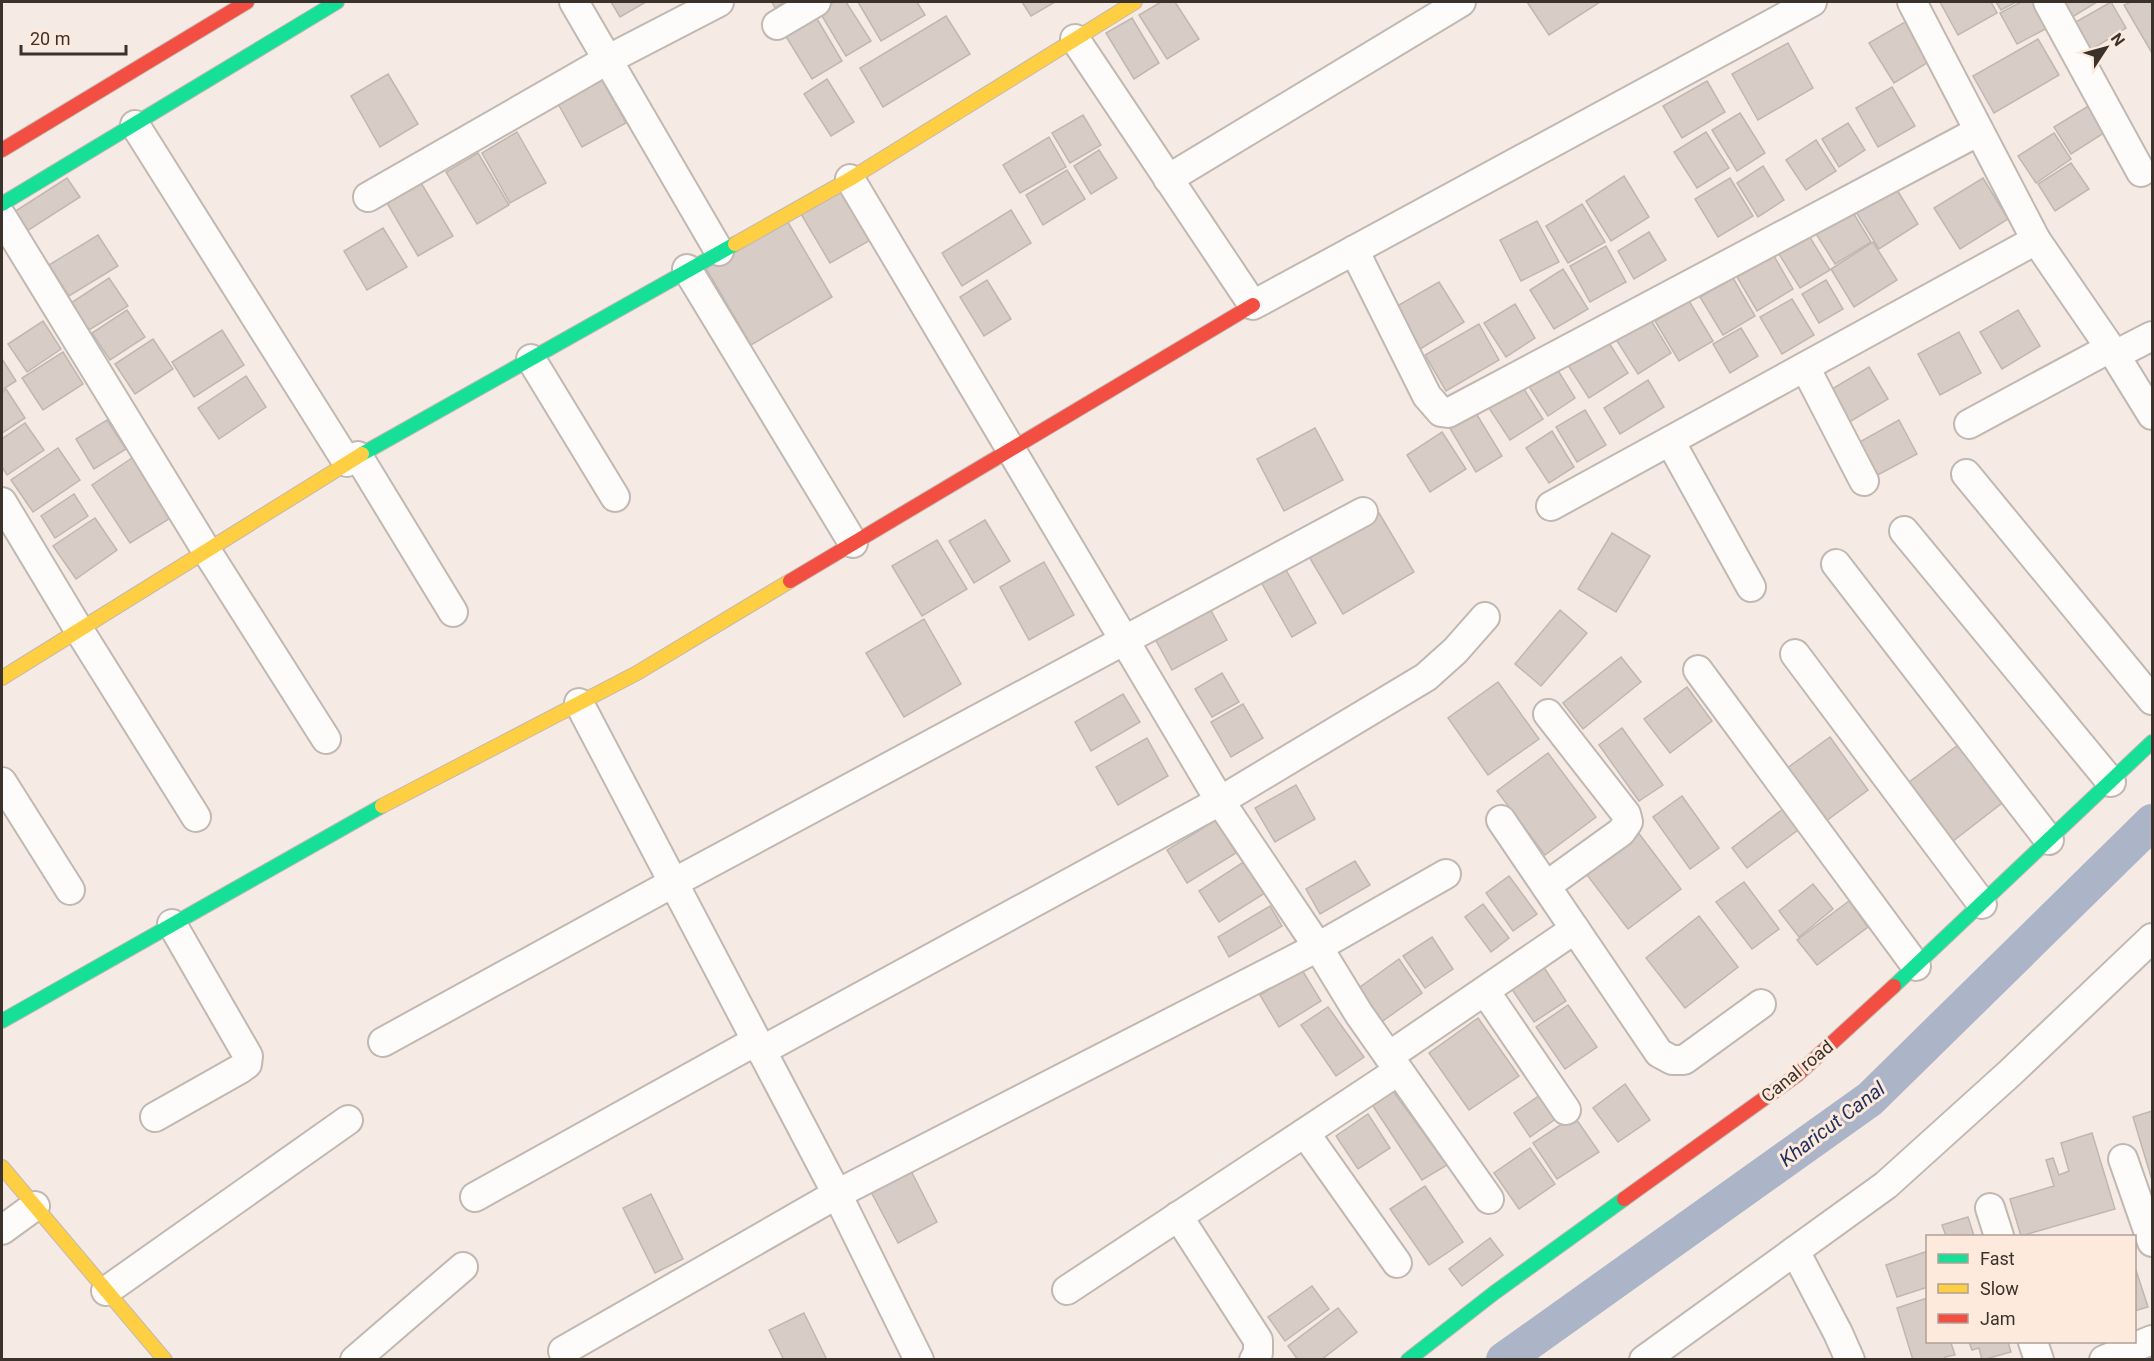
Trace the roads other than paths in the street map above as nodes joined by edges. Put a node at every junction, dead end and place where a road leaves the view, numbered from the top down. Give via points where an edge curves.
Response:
1 (247, 2) edge
2 (337, 2) edge
3 (574, 2) edge
4 (719, 2) edge
5 (816, 2) edge
6 (1135, 2) edge
7 (1461, 2) edge
8 (1812, 2) edge
9 (1912, 2) edge
10 (2048, 2) edge
11 (777, 25) dead end
12 (1075, 39) junction
13 (607, 60) junction
14 (135, 125) junction
15 (1979, 131) junction
16 (2, 150) edge
17 (2141, 172) dead end
18 (850, 179) junction
19 (1168, 179) junction
20 (368, 197) dead end
21 (2, 204) edge
22 (2, 217) edge
23 (2036, 240) junction
24 (1354, 250) junction
25 (719, 251) junction
26 (687, 269) junction
27 (1253, 305) junction
28 (2152, 336) edge
29 (2113, 351) junction
30 (531, 359) junction
31 (1805, 367) junction
32 (2152, 415) edge
33 (1969, 424) dead end
34 (1670, 441) junction
35 (1011, 448) junction
36 (353, 459) junction
37 (1966, 474) dead end
38 (1864, 481) dead end
39 (615, 497) dead end
40 (2, 502) edge
41 (1551, 506) dead end
42 (1363, 512) dead end
43 (1904, 531) dead end
44 (853, 543) junction
45 (206, 550) junction
46 (1836, 564) dead end
47 (1751, 587) dead end
48 (453, 612) dead end
49 (1485, 617) dead end
50 (79, 630) junction
51 (1124, 640) junction
52 (1795, 654) dead end
53 (1698, 670) dead end
54 (2, 678) edge
55 (2152, 700) edge
56 (579, 703) junction
57 (1548, 714) dead end
58 (326, 739) dead end
59 (2152, 742) edge
60 (2, 782) edge
61 (2111, 782) junction
62 (1220, 801) junction
63 (196, 817) dead end
64 (1500, 820) dead end
65 (2049, 840) junction
66 (1446, 874) dead end
67 (672, 884) junction
68 (1546, 886) junction
69 (70, 890) dead end
70 (1982, 904) junction
71 (172, 924) junction
72 (1575, 929) junction
73 (2152, 938) edge
74 (1318, 947) junction
75 (1916, 966) junction
76 (1485, 991) junction
77 (1761, 1004) dead end
78 (2, 1021) edge
79 (383, 1042) dead end
80 (758, 1046) junction
81 (1394, 1063) junction
82 (1566, 1110) dead end
83 (155, 1118) dead end
84 (348, 1120) dead end
85 (1305, 1133) junction
86 (2122, 1159) dead end
87 (2, 1167) edge
88 (837, 1194) junction
89 (475, 1197) dead end
90 (1489, 1199) dead end
91 (35, 1206) junction
92 (1990, 1208) dead end
93 (1178, 1216) junction
94 (2, 1230) edge
95 (1999, 1235) edge
96 (2152, 1242) edge
97 (1795, 1251) junction
98 (1396, 1263) dead end
99 (464, 1267) dead end
100 (1067, 1290) dead end
101 (106, 1291) junction
102 (2152, 1340) edge
103 (2034, 1343) edge
104 (563, 1351) dead end
105 (165, 1359) edge
106 (355, 1359) edge
107 (919, 1359) edge
108 (1254, 1359) edge
109 (1408, 1359) edge
110 (1644, 1359) edge
111 (1850, 1359) edge
112 (2039, 1359) edge
113 (2104, 1359) edge

1 - 16 street
2 - 14 street
3 - 13 street
4 - 13 street
5 - 11 street
6 - 12 street
7 - 19 street
8 - 24 street
9 - 15 street
10 - 17 street
12 - 18 street
12 - 19 street
13 - 20 street
13 - 25 street
14 - 21 street
14 - 36 street
15 - 23 street
15 - 24 street via 1448,413 1441,412 1427,396
18 - 25 street
18 - 35 street
19 - 27 street
22 - 45 street
23 - 29 street
23 - 31 street
24 - 27 street
25 - 26 street
26 - 30 street
26 - 44 street
27 - 35 street
28 - 29 street
29 - 32 street
29 - 33 street
30 - 36 street
30 - 39 street
31 - 34 street
31 - 38 street
34 - 41 street
34 - 47 street
35 - 44 street
35 - 51 street
36 - 45 street
36 - 48 street
37 - 55 street
40 - 50 street
42 - 51 street
43 - 61 street
44 - 56 street via 637,673
45 - 50 street
45 - 58 street
46 - 65 street
49 - 62 street via 1426,677
50 - 54 street
50 - 63 street
51 - 62 street
51 - 67 street
52 - 70 street
53 - 75 street
56 - 67 street
56 - 71 street via 364,815
57 - 68 street via 1626,814 1628,822 1621,832
59 - 61 street, Canal road
60 - 69 street
61 - 65 street, Canal road
62 - 74 street
62 - 80 street
64 - 68 street
65 - 70 street, Canal road
66 - 74 street
67 - 79 street
67 - 80 street
68 - 72 street
70 - 75 street, Canal road
71 - 78 street
71 - 83 street via 248,1056 247,1064 240,1070
72 - 76 street
72 - 77 street via 1659,1053 1672,1060 1684,1060
73 - 97 street via 1886,1185
74 - 81 street
74 - 88 street
75 - 109 street, Canal road via 1797,1075
76 - 81 street
76 - 82 street
80 - 88 street
80 - 89 street
81 - 85 street
81 - 90 street
84 - 101 street
85 - 93 street
85 - 98 street
86 - 96 street
87 - 91 street
88 - 104 street
88 - 107 street
91 - 94 street
91 - 101 street
92 - 95 street
93 - 100 street
93 - 108 street via 1258,1340
97 - 110 street
97 - 111 street
99 - 106 street
101 - 105 street
102 - 113 street
103 - 112 street

